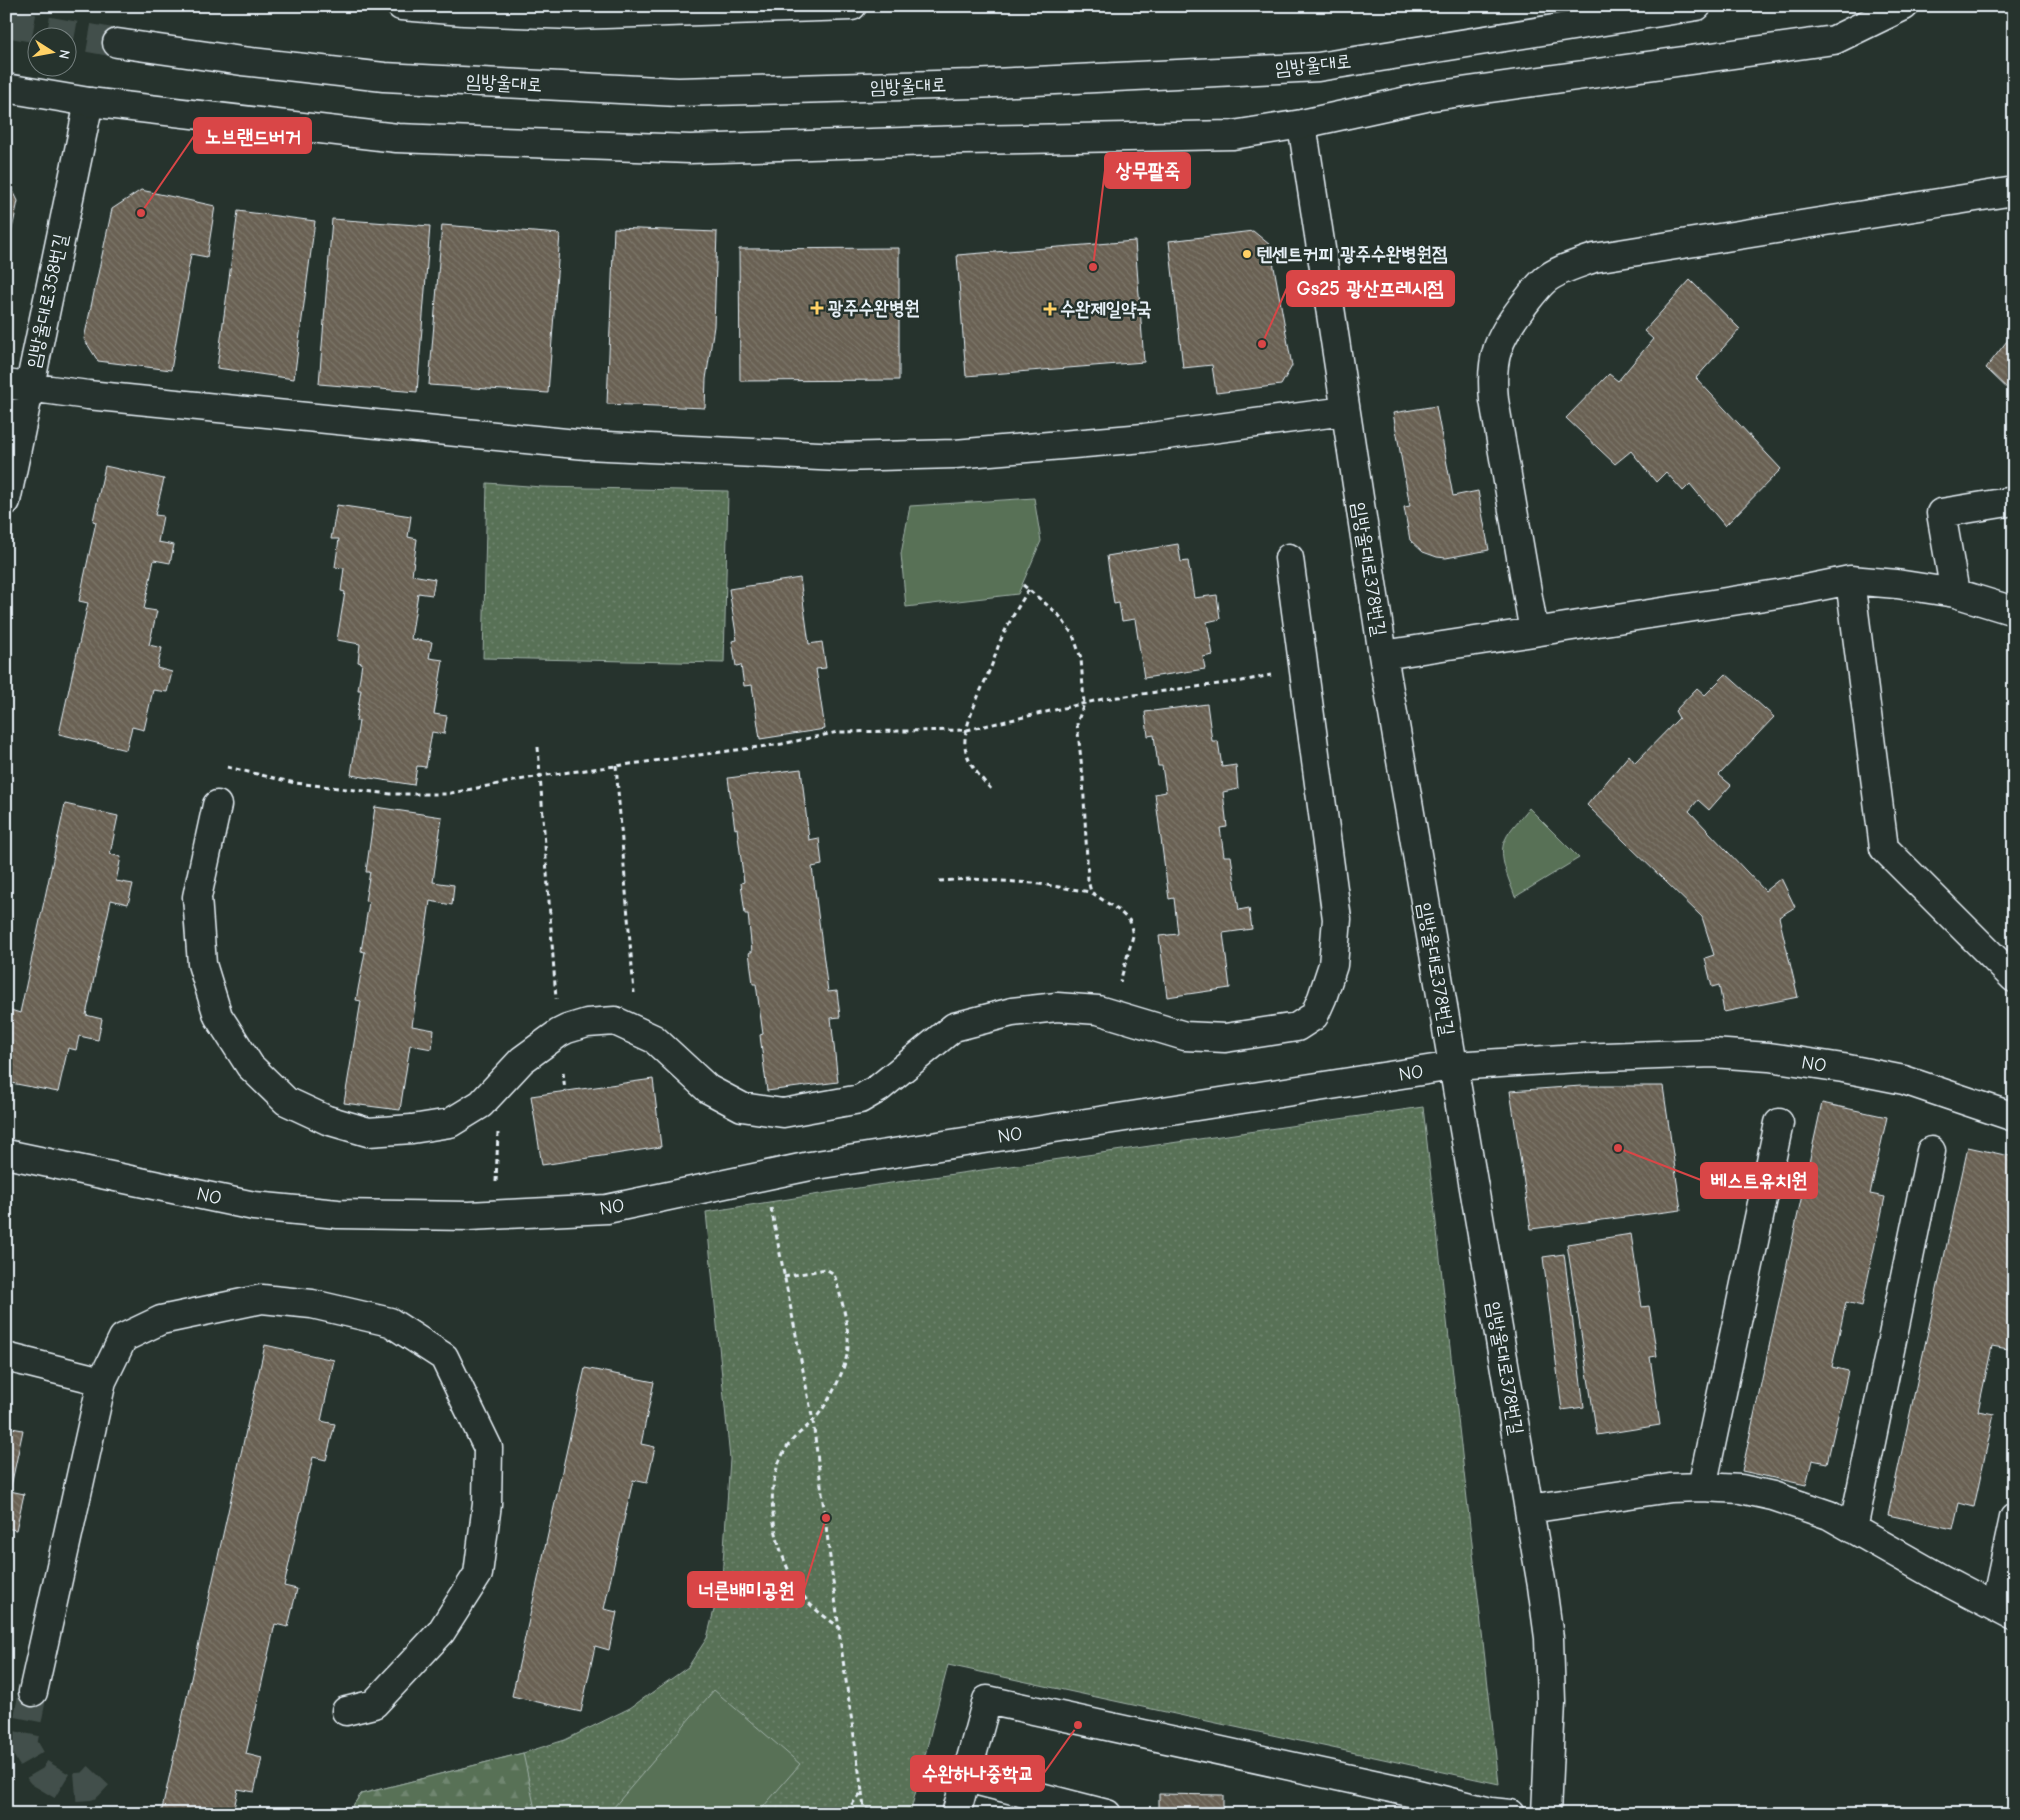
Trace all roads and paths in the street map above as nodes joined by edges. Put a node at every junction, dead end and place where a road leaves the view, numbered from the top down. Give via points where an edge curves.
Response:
1 (401, 6) edge
2 (852, 6) edge
3 (1697, 6) edge
4 (1904, 6) edge
5 (117, 43) tunnel mouth
6 (6, 88) edge
7 (89, 102) junction
8 (1302, 124) junction
9 (2014, 191) edge
10 (18, 386) edge
11 (1345, 411) junction
12 (6, 501) edge
13 (2014, 501) edge
14 (1289, 558) dead end
15 (1850, 580) junction
16 (1022, 585) dead end
17 (1029, 589) junction
18 (1955, 593) junction
19 (2014, 611) edge
20 (1534, 632) junction
21 (1383, 655) junction
22 (1304, 666) junction
23 (1084, 704) junction
24 (967, 730) junction
25 (538, 747) dead end
26 (616, 765) junction
27 (227, 767) dead end
28 (540, 776) junction
29 (990, 789) dead end
30 (217, 805) dead end
31 (939, 881) dead end
32 (1091, 892) junction
33 (2014, 978) edge
34 (1109, 1013) junction
35 (637, 1031) junction
36 (559, 1033) junction
37 (1453, 1066) junction
38 (500, 1082) junction
39 (565, 1091) dead end
40 (2014, 1117) edge
41 (1779, 1123) dead end
42 (1931, 1151) dead end
43 (6, 1154) edge
44 (764, 1175) junction
45 (494, 1215) junction
46 (784, 1277) junction
47 (6, 1357) edge
48 (102, 1381) junction
49 (813, 1421) junction
50 (1702, 1486) junction
51 (1529, 1509) junction
52 (2014, 1518) edge
53 (1853, 1529) junction
54 (2004, 1612) edge
55 (840, 1628) junction
56 (33, 1692) tunnel mouth
57 (346, 1711) dead end
58 (966, 1778) junction
59 (862, 1792) junction
60 (1497, 1813) edge
61 (844, 1814) edge
62 (886, 1814) edge
63 (956, 1814) edge
64 (1107, 1814) edge
65 (1546, 1814) edge

1 - 2 street via 574,16
3 - 5 street, 임방울대로 via 1318,67 973,84 678,92 384,77
4 - 8 street via 1834,40 1426,96
6 - 7 street
7 - 8 street via 398,138 690,149 1233,135
7 - 10 street, 임방울대로358번길
8 - 11 street, 임방울대로378번길
9 - 20 street via 1594,258 1545,280 1501,338 1492,381
10 - 11 street via 586,445 840,457 955,454 1144,438
10 - 12 street, 임방울대로358번길
11 - 21 street, 임방울대로378번길
13 - 18 street via 1941,513
14 - 22 street
15 - 18 street
15 - 20 street
15 - 33 street via 1884,848
16 - 17 path
17 - 23 path via 1058,614 1073,636 1081,658
17 - 24 path via 1000,643
18 - 19 street
20 - 21 street
21 - 37 street, 임방울대로378번길
22 - 23 path via 1249,680
22 - 34 street via 1336,919 1333,965 1314,1016 1297,1027 1225,1038 1185,1036
23 - 24 path
23 - 32 path via 1077,724
24 - 26 path via 838,732 782,744
24 - 29 path via 965,746 971,764
25 - 28 path
26 - 28 path
26 - 35 path
27 - 28 path via 295,783 421,795 446,794
28 - 36 path
30 - 38 street via 197,898 202,964 218,1016 250,1066 286,1100 327,1120 368,1132 450,1122 481,1104
31 - 32 path via 971,879 1033,883
32 - 34 path via 1130,921 1133,936
34 - 35 street via 1057,1007 1012,1012 954,1027 879,1088 860,1099 783,1113 742,1107 708,1089 654,1039
35 - 36 street via 615,1021 587,1023
36 - 38 street via 522,1060
36 - 39 path
37 - 40 street, NO via 1646,1055 1769,1057 1904,1080
37 - 44 street, NO
37 - 51 street, 임방울대로378번길
38 - 45 path
41 - 50 street
42 - 53 street
43 - 45 street, NO via 254,1206 338,1214
44 - 45 street, NO via 607,1209
44 - 46 path
46 - 49 path
46 - 49 path via 826,1269 834,1274 839,1290 849,1341 847,1358 838,1380
47 - 48 street
48 - 56 street
48 - 57 street via 123,1338 161,1320 262,1299 312,1304 390,1322 444,1357 488,1448 487,1504 478,1574 441,1632 374,1704
49 - 55 path
49 - 55 path via 790,1442 780,1458 771,1512 779,1546 792,1578 809,1602
50 - 51 street
50 - 53 street via 1773,1496 1829,1515
51 - 65 street, 임방울대로378번길 via 1549,1638 1551,1702
52 - 54 street
53 - 54 street
55 - 59 path
58 - 60 street via 987,1700
58 - 63 street
58 - 64 street
59 - 61 path
59 - 62 path via 864,1808

